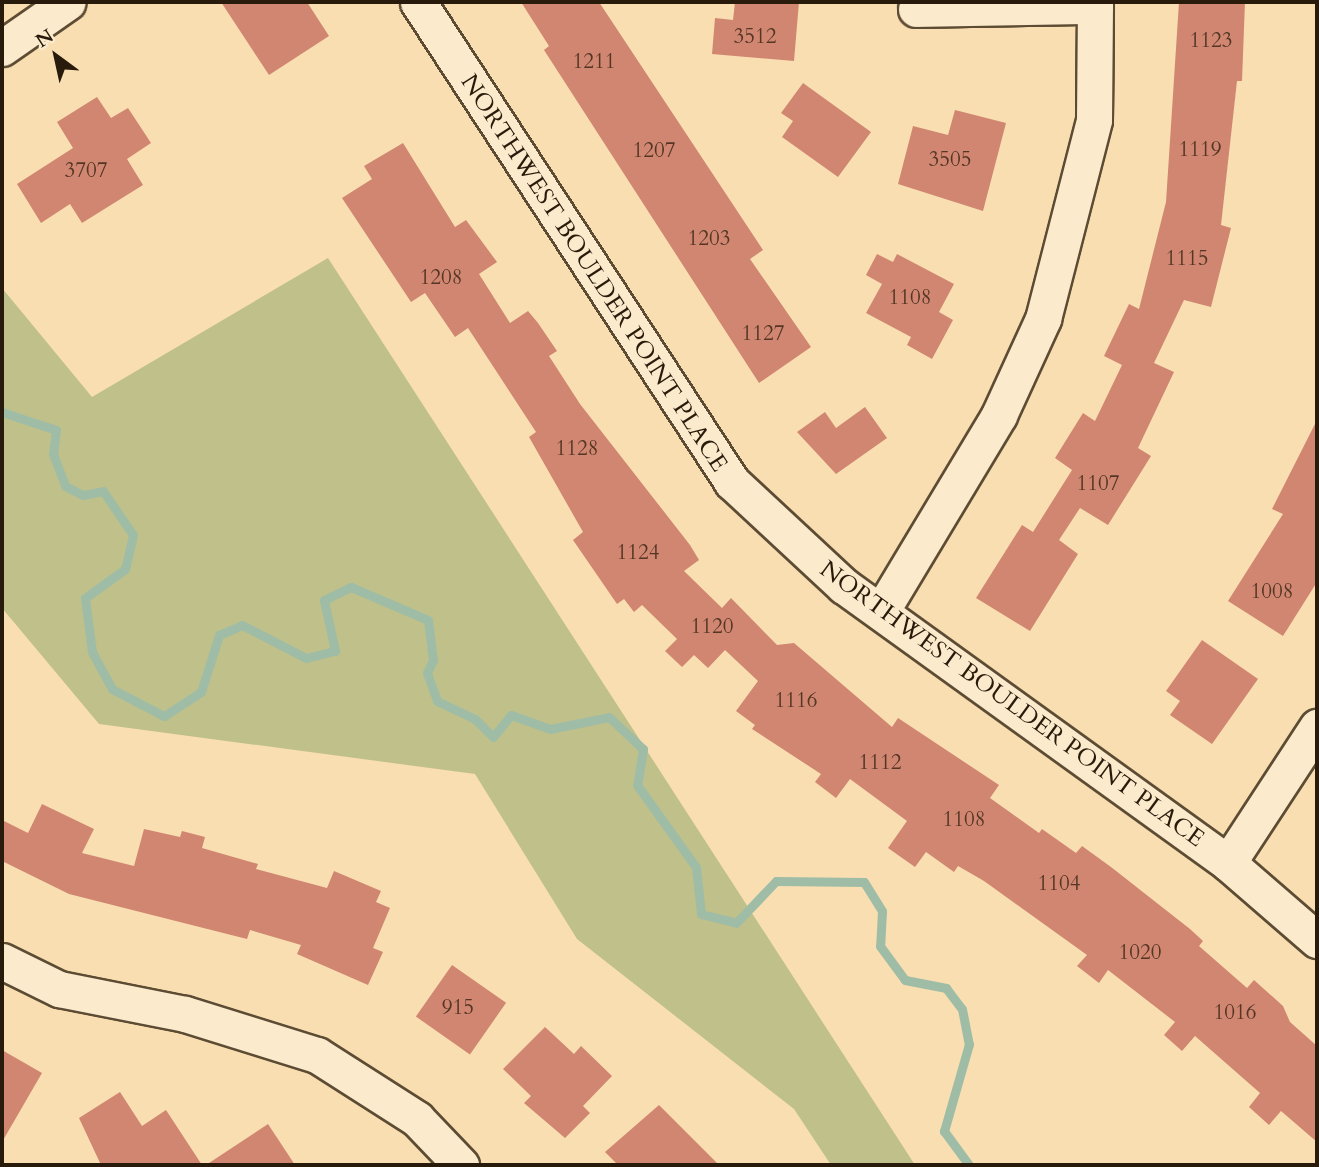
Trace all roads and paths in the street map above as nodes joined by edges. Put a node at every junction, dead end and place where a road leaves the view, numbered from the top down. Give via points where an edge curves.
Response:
1 (68, 2) edge
2 (418, 2) edge
3 (1095, 4) edge
4 (916, 9) dead end
5 (2, 48) edge
6 (882, 610) junction
7 (1317, 727) edge
8 (1228, 863) junction
9 (1317, 940) edge
10 (2, 961) edge
11 (461, 1165) edge

1 - 5 street
2 - 6 street, NORTHWEST BOULDER POINT PLACE via 732,482 844,586
3 - 4 street
3 - 6 street via 1094,120 1043,319 999,415
6 - 8 street, NORTHWEST BOULDER POINT PLACE
7 - 8 street
8 - 9 street, NORTHWEST BOULDER POINT PLACE
10 - 11 street via 59,989 185,1014 317,1055 417,1119

